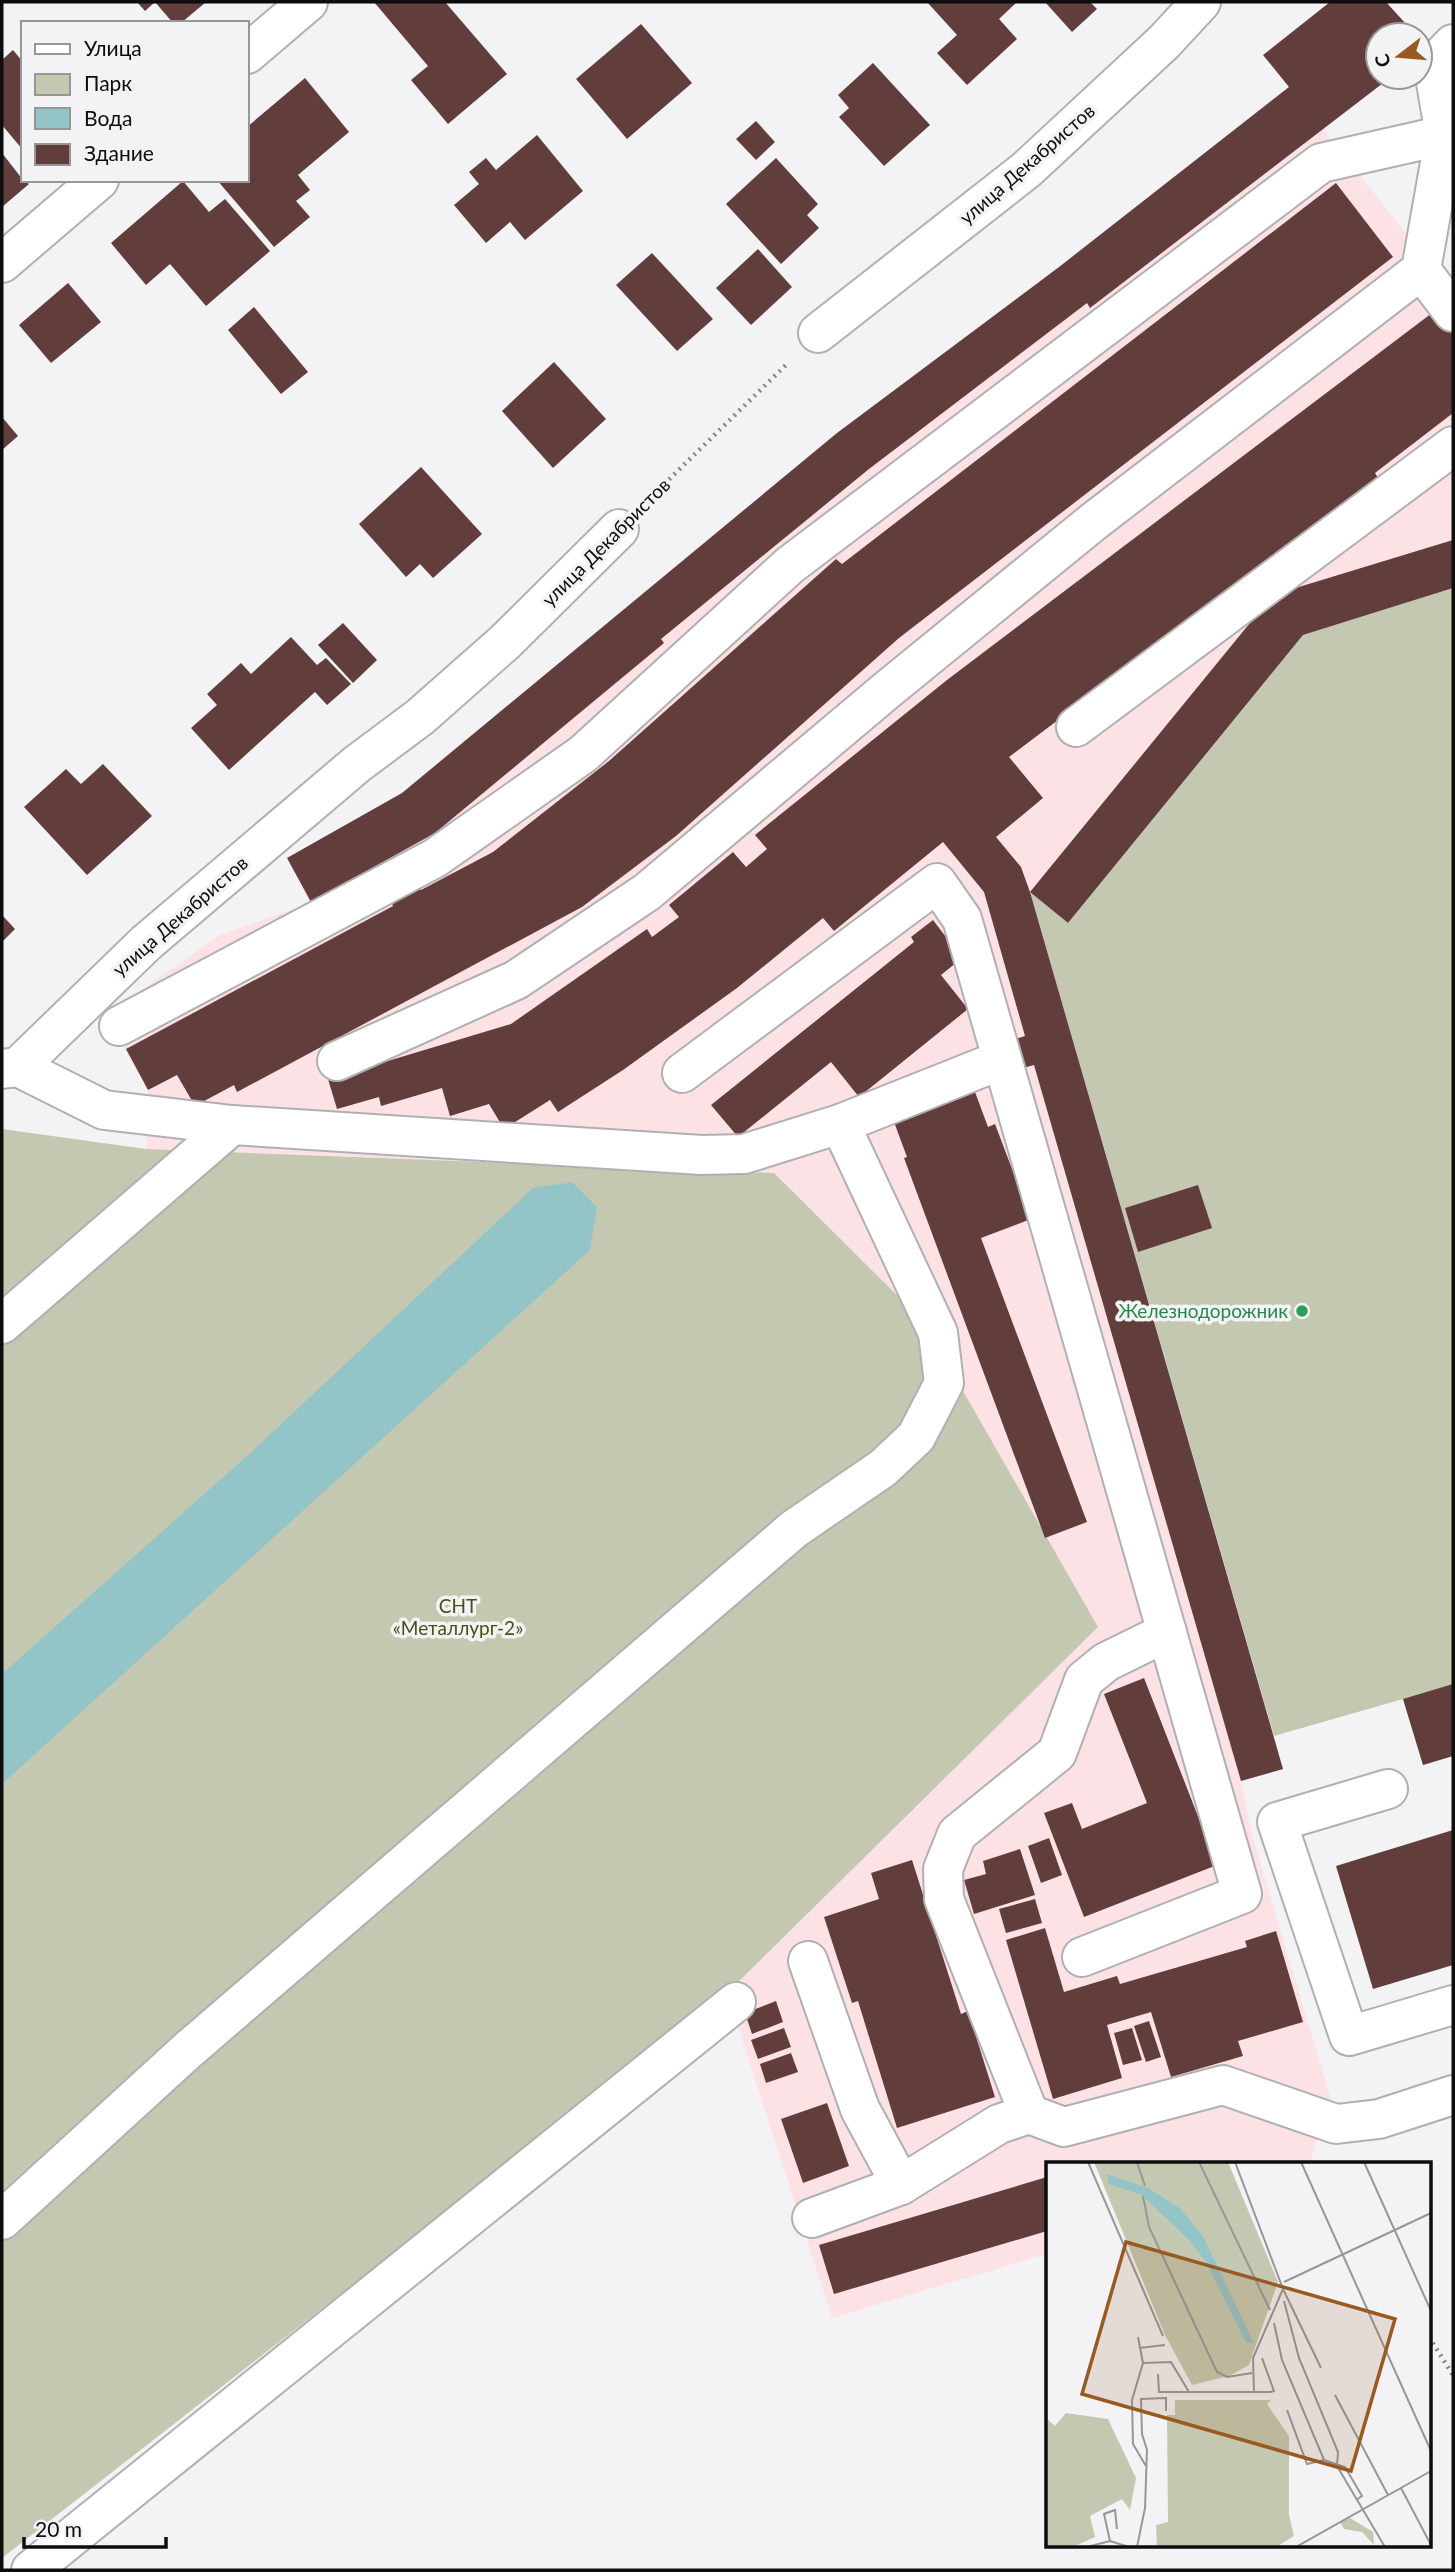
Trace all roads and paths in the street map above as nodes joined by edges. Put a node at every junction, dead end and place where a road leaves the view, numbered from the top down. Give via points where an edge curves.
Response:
1 (308, 2) edge
2 (1201, 2) edge
3 (1453, 44) edge
4 (248, 53) edge
5 (1449, 131) edge
6 (97, 182) edge
7 (2, 263) edge
8 (1421, 270) junction
9 (1453, 312) edge
10 (818, 333) joint
11 (1453, 446) edge
12 (619, 529) joint
13 (1076, 727) dead end
14 (119, 1026) dead end
15 (1001, 1060) junction
16 (337, 1061) dead end
17 (10, 1068) edge
18 (682, 1073) dead end
19 (840, 1124) junction
20 (232, 1125) junction
21 (2, 1324) edge
22 (1167, 1632) junction
23 (1388, 1789) dead end
24 (1082, 1957) dead end
25 (808, 1961) dead end
26 (736, 2002) dead end
27 (1453, 2005) edge
28 (1453, 2095) edge
29 (1029, 2114) junction
30 (901, 2185) junction
31 (812, 2218) dead end
32 (2, 2220) edge
33 (1430, 2339) edge
34 (1453, 2375) edge
35 (31, 2570) edge

1 - 4 street
2 - 10 street, улица Декабристов via 1026,170
3 - 5 street via 1433,65
5 - 8 street
5 - 14 street via 1321,163 790,565 583,754 435,858
6 - 7 street
8 - 9 street
8 - 16 street via 1093,522 647,892 516,980
10 - 12 path, улица Декабристов
11 - 13 street
12 - 17 street, улица Декабристов via 505,642 146,943
15 - 18 street via 962,919 937,883
15 - 19 street
15 - 22 street
17 - 20 street via 104,1110
19 - 20 street via 744,1154 702,1155
19 - 32 street via 938,1333 944,1383 915,1437 883,1468 773,1547 188,2050
20 - 21 street
22 - 24 street via 1242,1895
22 - 29 street via 1106,1662 1084,1680 1058,1752 957,1834 943,1869 944,1899
23 - 27 street via 1277,1822 1349,2036
25 - 30 street via 860,2109
26 - 35 street
28 - 29 street via 1379,2119 1336,2124 1223,2085 1064,2127
29 - 30 street via 999,2124
30 - 31 street
33 - 34 path

